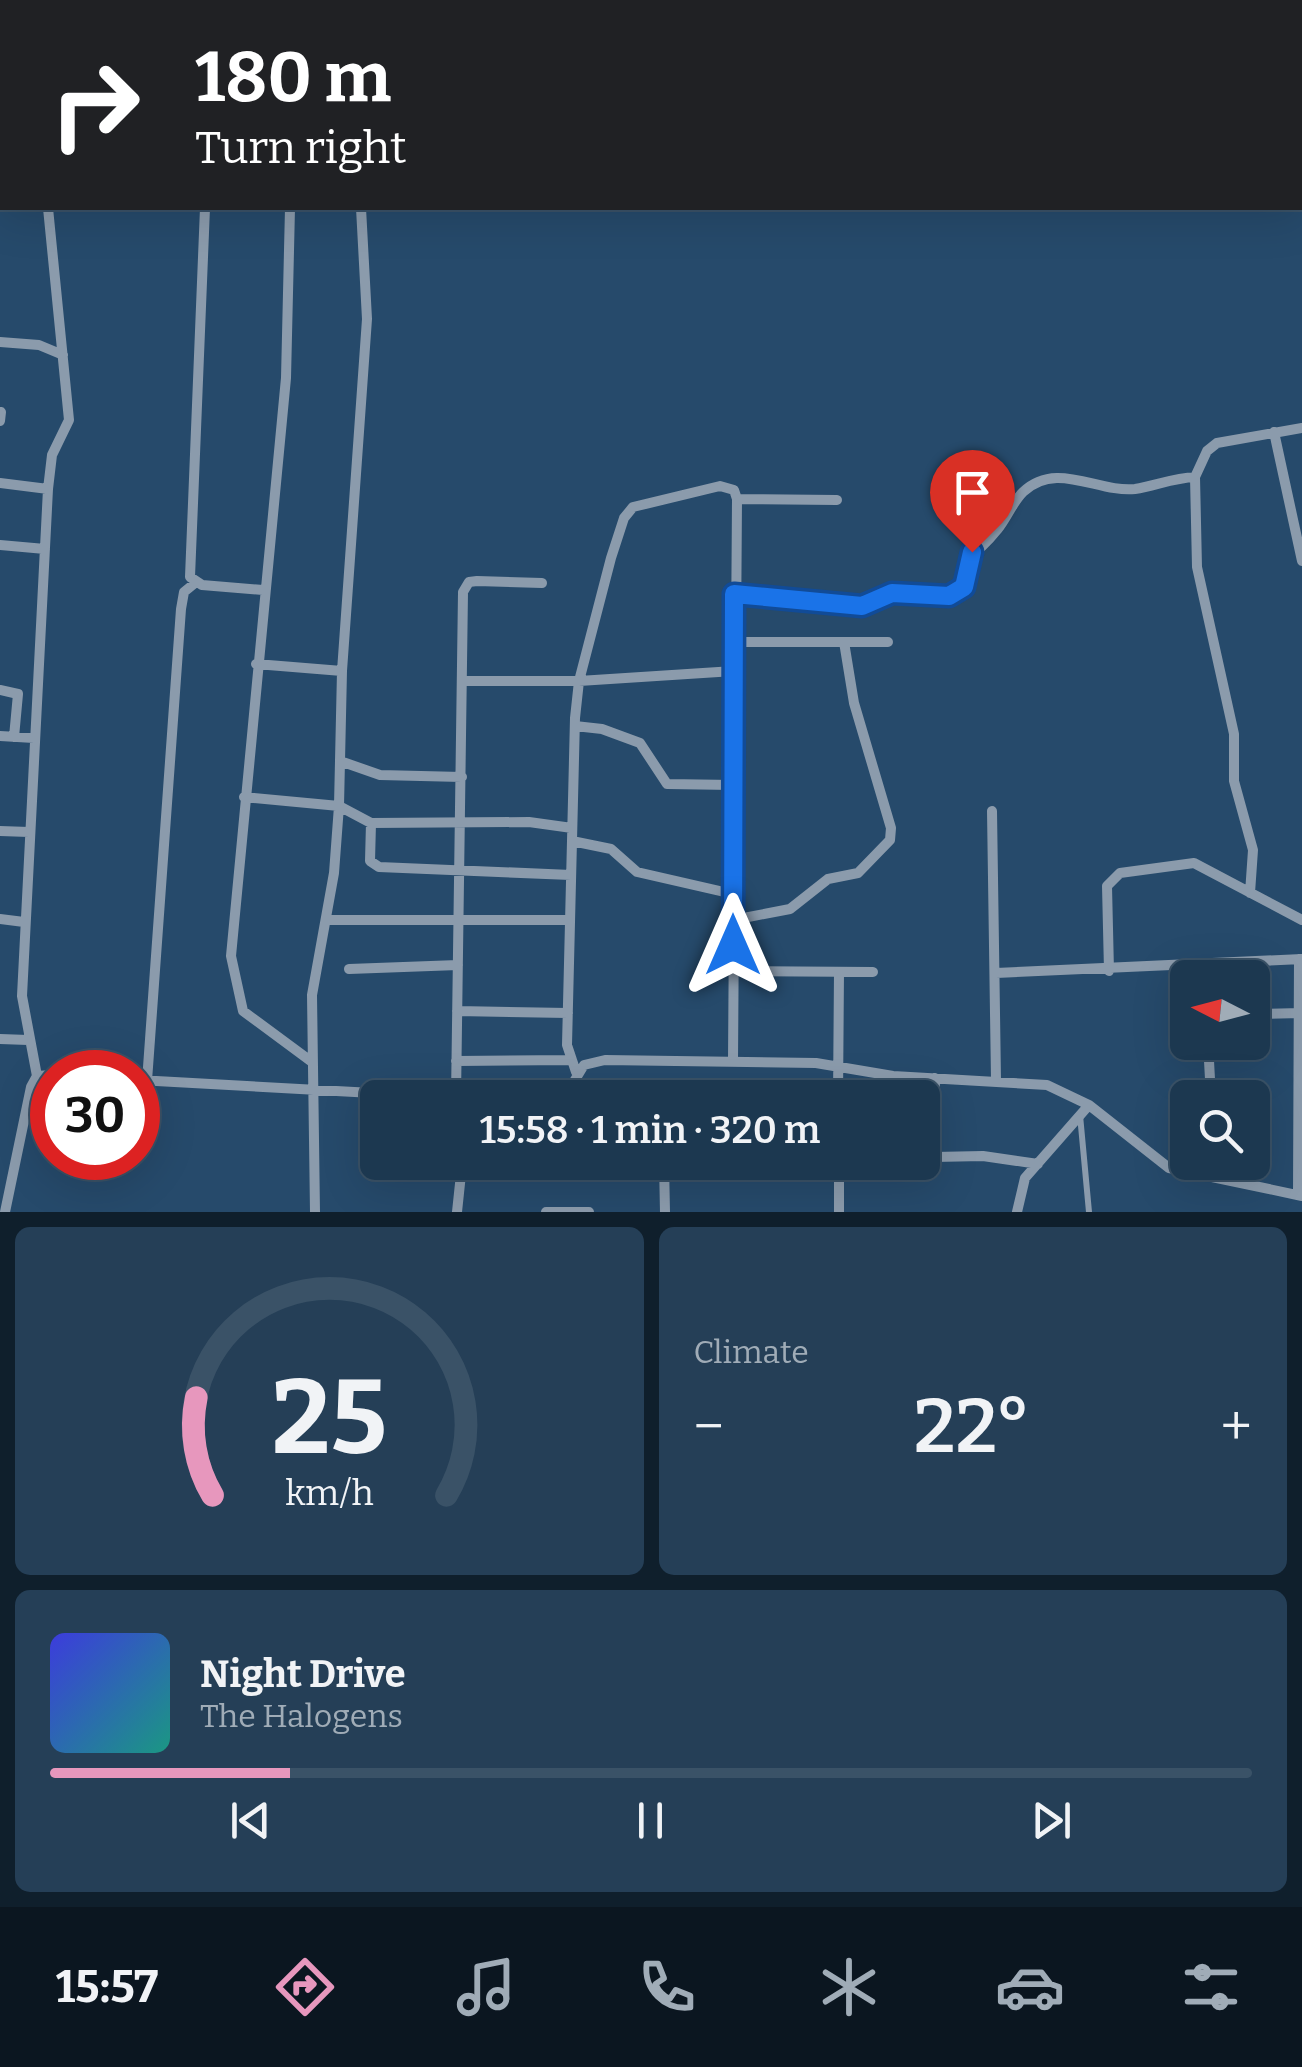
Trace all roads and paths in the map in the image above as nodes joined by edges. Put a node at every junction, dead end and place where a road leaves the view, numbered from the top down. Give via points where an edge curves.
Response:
1 (48, 210) edge
2 (205, 210) edge
3 (290, 210) edge
4 (361, 210) edge
5 (0, 342) edge
6 (63, 355) junction
7 (1, 412) edge
8 (0, 422) edge
9 (1302, 428) edge
10 (1274, 432) junction
11 (1195, 478) junction
12 (0, 483) edge
13 (48, 489) junction
14 (737, 499) junction
15 (836, 500) dead end
16 (0, 545) edge
17 (45, 549) junction
18 (1302, 561) edge
19 (194, 583) junction
20 (542, 583) dead end
21 (262, 590) junction
22 (734, 594) junction
23 (734, 642) junction
24 (844, 642) junction
25 (888, 642) dead end
26 (256, 664) junction
27 (734, 671) junction
28 (342, 672) junction
29 (463, 680) junction
30 (579, 681) junction
31 (0, 690) edge
32 (575, 726) junction
33 (0, 736) edge
34 (14, 737) junction
35 (34, 738) junction
36 (340, 761) junction
37 (462, 777) junction
38 (733, 784) junction
39 (244, 798) junction
40 (339, 806) junction
41 (992, 811) dead end
42 (371, 824) junction
43 (460, 826) junction
44 (572, 828) junction
45 (0, 831) edge
46 (29, 832) junction
47 (572, 841) junction
48 (460, 870) junction
49 (571, 875) junction
50 (1250, 893) junction
51 (733, 894) junction
52 (459, 918) junction
53 (0, 919) edge
54 (327, 920) junction
55 (570, 920) junction
56 (733, 920) junction
57 (1302, 920) edge
58 (24, 922) junction
59 (1300, 958) edge
60 (458, 964) junction
61 (348, 969) dead end
62 (1109, 970) junction
63 (733, 971) junction
64 (839, 972) junction
65 (874, 972) dead end
66 (996, 973) junction
67 (457, 1011) junction
68 (568, 1013) junction
69 (1300, 1013) edge
70 (1270, 1014) edge
71 (0, 1040) edge
72 (28, 1040) junction
73 (30, 1050) edge
74 (144, 1050) edge
75 (572, 1060) junction
76 (456, 1061) junction
77 (312, 1062) junction
78 (733, 1062) junction
79 (838, 1066) junction
80 (576, 1072) junction
81 (936, 1078) junction
82 (456, 1080) edge
83 (572, 1080) edge
84 (838, 1080) edge
85 (996, 1080) junction
86 (160, 1082) edge
87 (311, 1089) junction
88 (360, 1092) edge
89 (1089, 1105) junction
90 (30, 1107) edge
91 (1080, 1115) junction
92 (1038, 1164) junction
93 (1170, 1168) edge
94 (460, 1180) edge
95 (664, 1180) edge
96 (839, 1180) edge
97 (1221, 1180) edge
98 (1300, 1196) edge
99 (6, 1212) edge
100 (315, 1212) edge
101 (457, 1212) edge
102 (546, 1212) edge
103 (589, 1212) edge
104 (665, 1212) edge
105 (840, 1212) edge
106 (1017, 1212) edge
107 (1088, 1212) edge

1 - 6 street
2 - 19 street via 189,571
3 - 21 street via 286,378
4 - 28 street via 367,319
5 - 6 street via 40,345
6 - 13 street via 69,420 52,455
7 - 8 street
9 - 10 street
10 - 11 street via 1217,443
10 - 18 street
11 - 22 street via 1136,488 1062,478 1035,484 972,552 964,587 949,596 902,592 862,606
11 - 50 street via 1197,567 1234,734 1234,781 1253,850
12 - 13 street
13 - 17 street
14 - 15 street
14 - 22 street
14 - 30 street via 734,490 720,486 633,506 624,518
16 - 17 street
17 - 35 street
19 - 21 street
19 - 74 street via 180,609
20 - 29 street via 464,586
21 - 26 street
22 - 23 street
23 - 24 street
23 - 27 street
24 - 25 street
24 - 56 street via 850,690 890,840 858,874 828,880 790,908
26 - 28 street
26 - 39 street
27 - 30 street
27 - 38 street
28 - 36 street
29 - 30 street
29 - 37 street
30 - 32 street
31 - 34 street via 18,694
32 - 38 street via 640,743 667,784
32 - 44 street
33 - 34 street
34 - 35 street
35 - 46 street
36 - 37 street via 380,774
36 - 40 street
37 - 43 street
38 - 51 street
39 - 40 street
39 - 77 street via 231,956 237,999 250,1019
40 - 42 street
40 - 54 street
41 - 66 street
42 - 43 street
42 - 48 street via 373,864
43 - 44 street via 529,822
43 - 48 street
44 - 47 street
45 - 46 street
46 - 58 street
47 - 49 street
47 - 51 street via 611,850 637,872
48 - 49 street
48 - 52 street
49 - 55 street
50 - 57 street
50 - 62 street via 1194,863 1111,878
51 - 56 street
52 - 54 street
52 - 55 street
52 - 60 street
53 - 58 street
54 - 77 street via 312,995
55 - 68 street
56 - 63 street
58 - 72 street
59 - 62 street
59 - 69 street
60 - 61 street
60 - 67 street
62 - 66 street
63 - 64 street
63 - 78 street
64 - 65 street
64 - 79 street
66 - 85 street
67 - 68 street
67 - 76 street
68 - 75 street
69 - 70 street
69 - 98 street
71 - 72 street
72 - 73 street
75 - 76 street
75 - 80 street
76 - 82 street
77 - 87 street
78 - 79 street
78 - 80 street via 593,1060
79 - 81 street
79 - 84 street
80 - 83 street
81 - 85 street
81 - 92 street via 934,1156
85 - 89 street via 1047,1086
86 - 87 street
87 - 88 street
87 - 100 street
89 - 91 street
89 - 93 street
90 - 99 street
91 - 92 street
91 - 107 lane
92 - 106 street via 1026,1178
94 - 101 street
95 - 104 street
96 - 105 street
97 - 98 street
102 - 103 street

